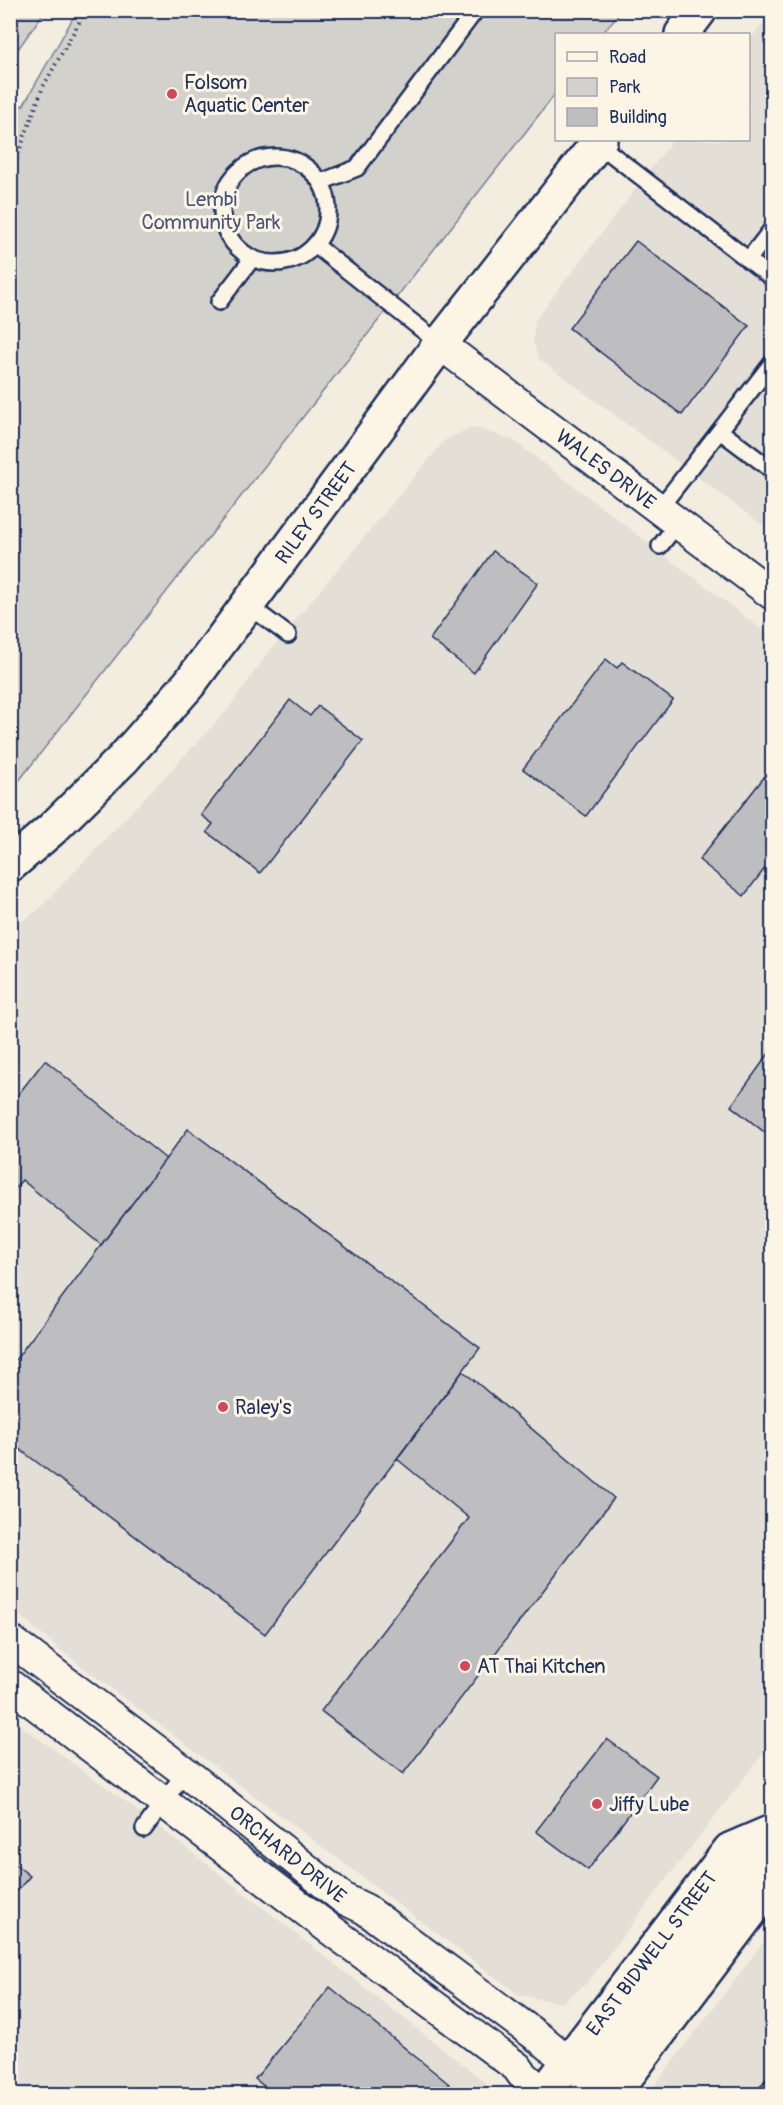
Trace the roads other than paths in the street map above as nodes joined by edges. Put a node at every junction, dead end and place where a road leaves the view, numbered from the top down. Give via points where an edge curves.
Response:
1 (476, 10) edge
2 (700, 10) edge
3 (683, 33) edge
4 (599, 141) edge
5 (321, 182) junction
6 (772, 229) edge
7 (315, 245) junction
8 (252, 259) junction
9 (748, 260) junction
10 (772, 278) edge
11 (219, 302) dead end
12 (440, 344) junction
13 (772, 363) edge
14 (720, 431) junction
15 (772, 470) edge
16 (669, 516) junction
17 (660, 546) dead end
18 (772, 594) edge
19 (248, 605) junction
20 (288, 635) dead end
21 (10, 865) edge
22 (10, 1640) edge
23 (10, 1685) edge
24 (185, 1772) junction
25 (163, 1802) junction
26 (144, 1828) dead end
27 (772, 1832) edge
28 (772, 1839) edge
29 (772, 1883) edge
30 (569, 2062) junction
31 (772, 2086) edge
32 (544, 2094) edge
33 (566, 2094) edge
34 (586, 2094) edge
35 (613, 2094) edge
36 (766, 2094) edge

1 - 5 lane via 357,168
2 - 3 main road
4 - 9 lane
4 - 12 main road, RILEY STREET
5 - 7 lane via 328,215
5 - 8 lane via 309,168 293,159 257,159 241,168 229,182 222,217 227,235
6 - 9 lane
7 - 8 lane via 286,263
7 - 12 lane
8 - 11 lane
9 - 10 lane
12 - 16 street, WALES DRIVE
12 - 19 main road, RILEY STREET
13 - 14 lane
14 - 15 lane
14 - 16 lane
16 - 17 lane
16 - 18 street, WALES DRIVE
19 - 20 lane
19 - 21 main road, RILEY STREET via 189,684 123,759
22 - 24 street, ORCHARD DRIVE
23 - 25 street, ORCHARD DRIVE
24 - 25 lane
24 - 30 street, ORCHARD DRIVE via 344,1899 365,1909
25 - 26 lane
25 - 32 street, ORCHARD DRIVE via 517,2067
27 - 30 main road, EAST BIDWELL STREET via 730,1850
28 - 34 main road via 620,2035
29 - 35 main road
30 - 32 main road, EAST BIDWELL STREET
30 - 33 main road
31 - 36 lane

